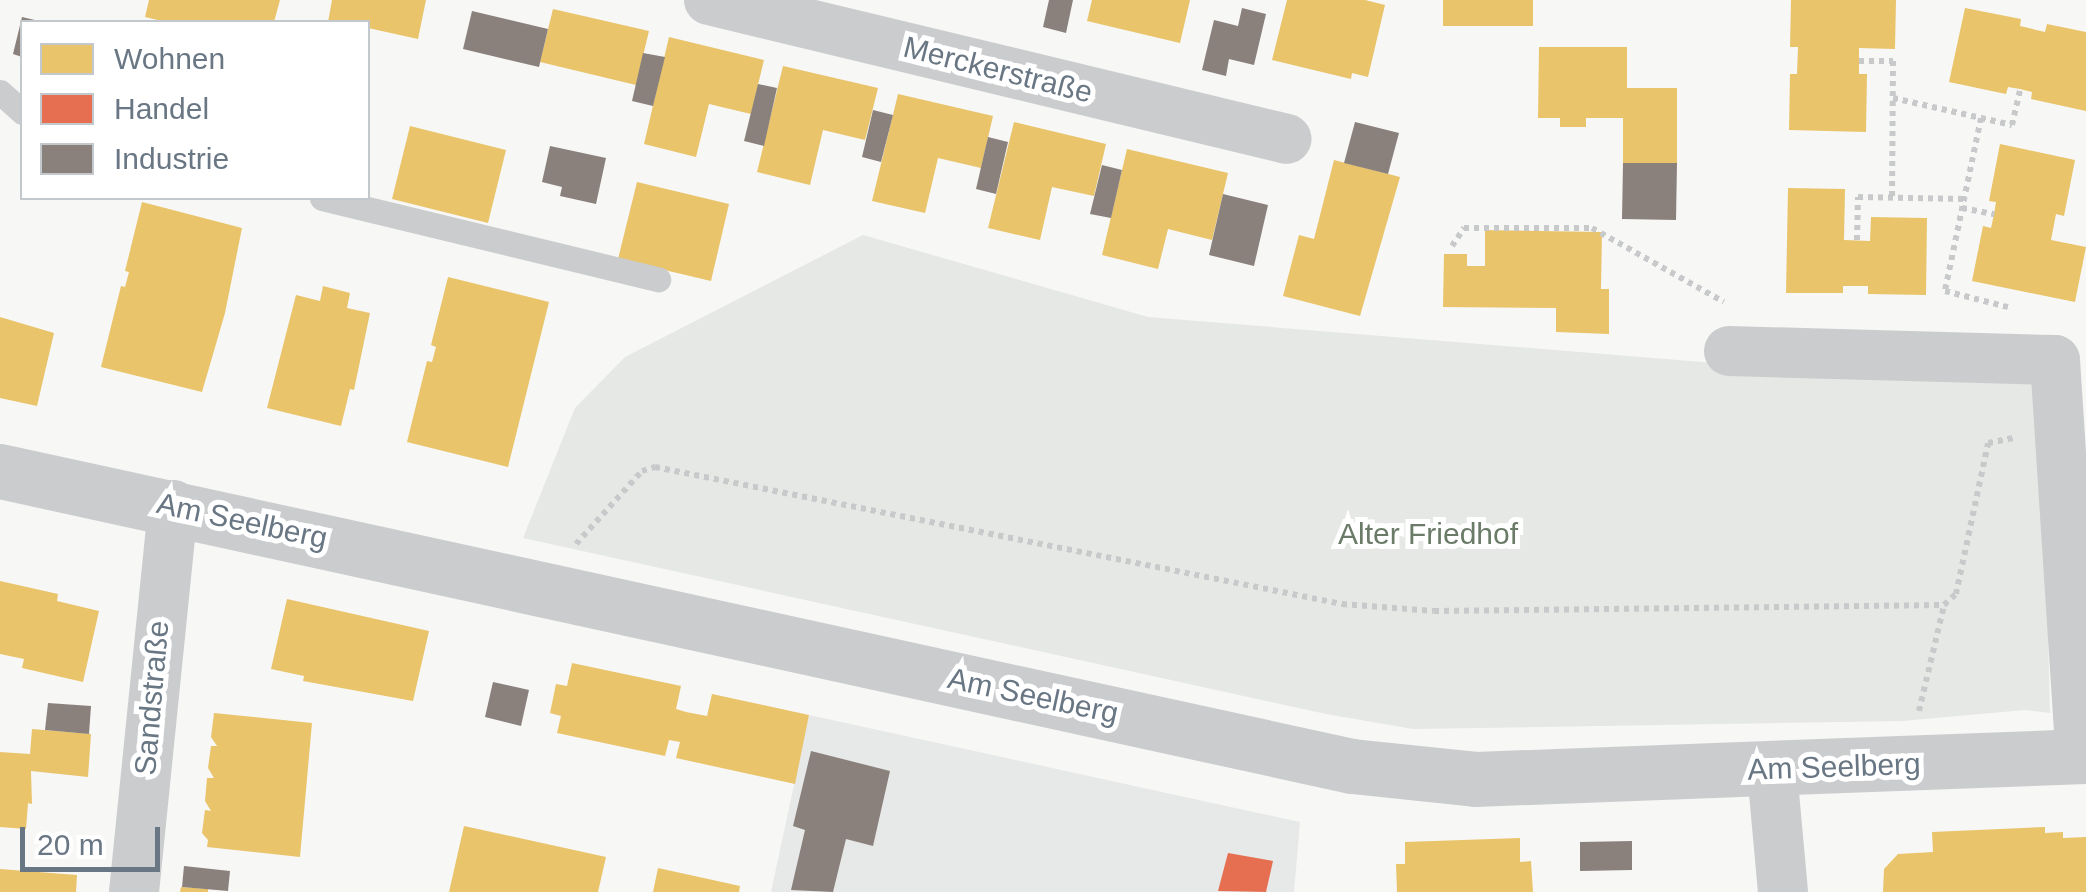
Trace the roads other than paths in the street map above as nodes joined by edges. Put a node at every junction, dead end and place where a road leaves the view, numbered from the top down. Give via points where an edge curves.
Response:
1 (709, 0) edge
2 (0, 92) edge
3 (20, 110) edge
4 (1287, 140) dead end
5 (330, 200) edge
6 (658, 279) dead end
7 (1729, 328) road end
8 (0, 471) edge
9 (173, 505) junction
10 (2084, 756) edge
11 (1772, 771) junction
12 (134, 892) edge
13 (1783, 892) edge

1 - 4 street, Merckerstraße
2 - 3 lane
5 - 6 lane
7 - 10 street, Am Seelberg via 2056,360
8 - 9 street, Am Seelberg
9 - 11 street, Am Seelberg via 1352,766 1474,779
9 - 12 street, Sandstraße
10 - 11 street, Am Seelberg
11 - 13 street

